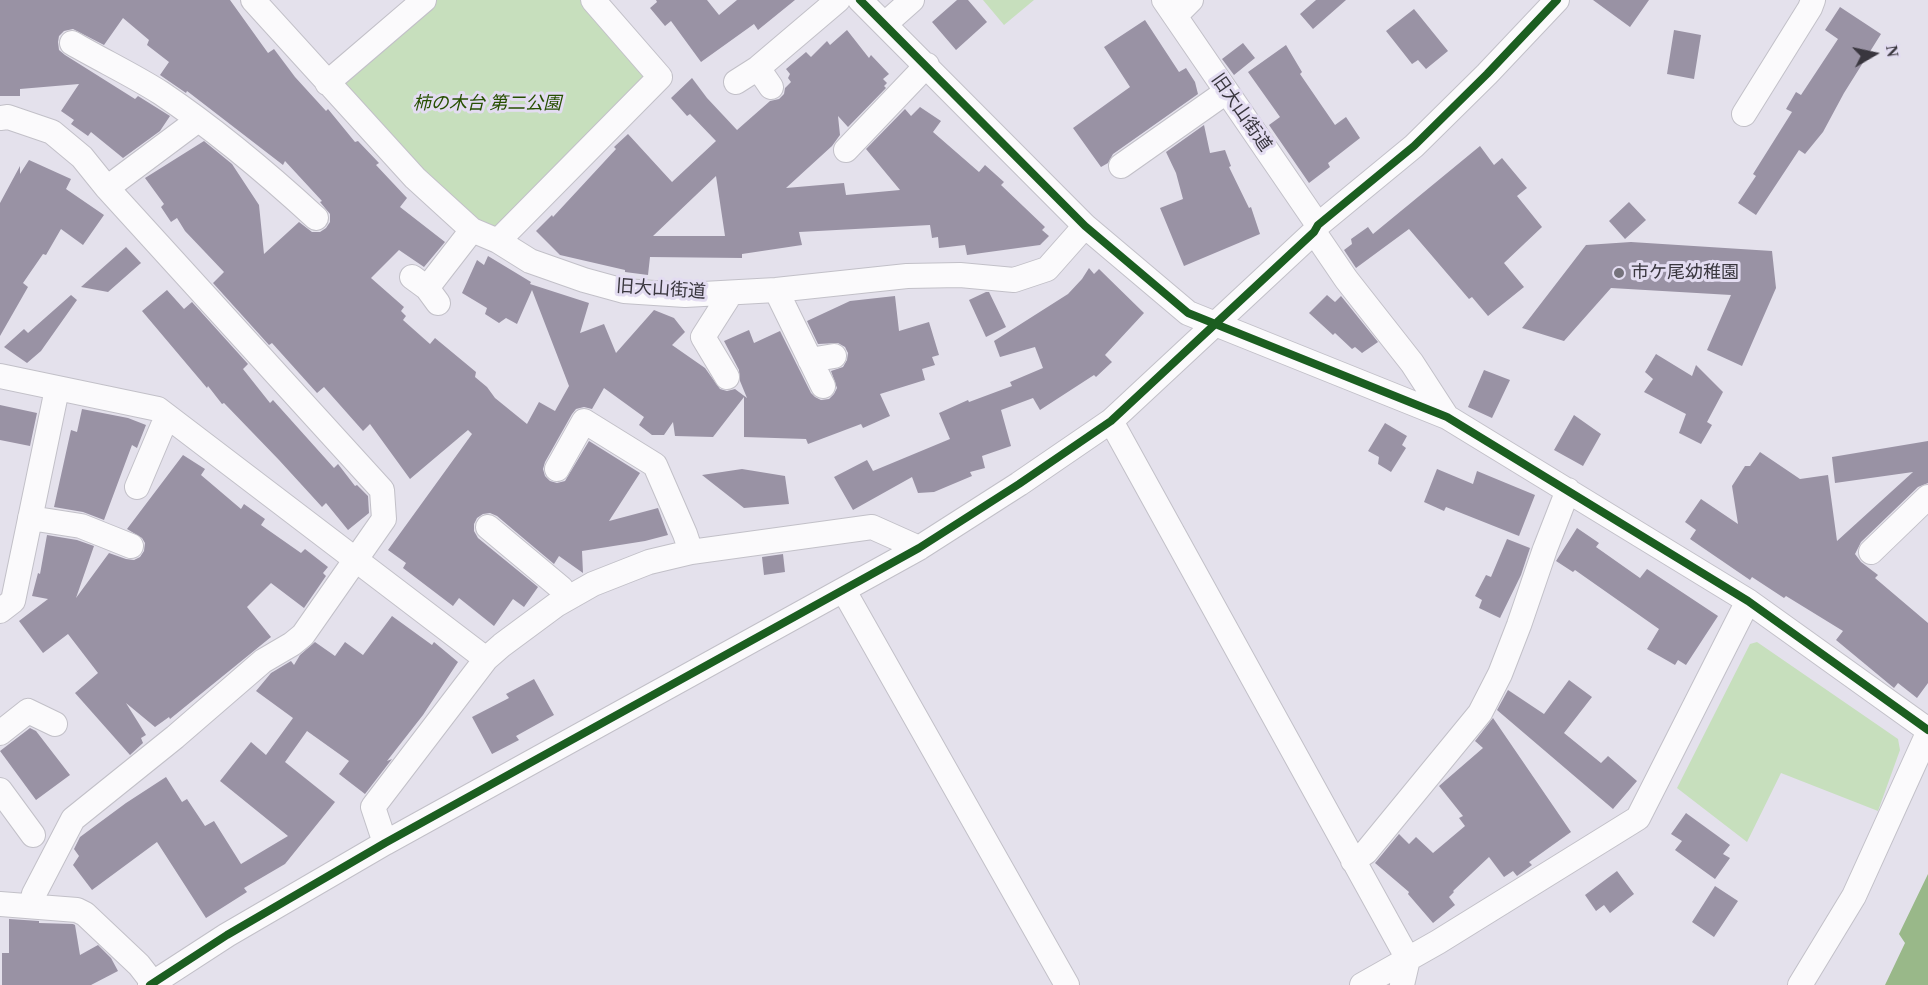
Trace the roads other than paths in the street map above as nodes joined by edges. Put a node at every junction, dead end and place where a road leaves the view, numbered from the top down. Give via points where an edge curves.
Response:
1 (253, 0) edge
2 (424, 0) edge
3 (593, 0) edge
4 (838, 0) edge
5 (860, 0) edge
6 (912, 0) edge
7 (1557, 0) edge
8 (1813, 0) edge
9 (1177, 5) edge
10 (885, 24) junction
11 (72, 43) dead end
12 (927, 65) junction
13 (736, 82) dead end
14 (327, 83) junction
15 (1226, 92) junction
16 (1744, 114) dead end
17 (0, 118) edge
18 (198, 120) junction
19 (846, 150) dead end
20 (1121, 166) dead end
21 (107, 188) junction
22 (316, 218) dead end
23 (1085, 226) junction
24 (1316, 228) junction
25 (472, 230) junction
26 (498, 241) junction
27 (426, 289) dead end
28 (776, 290) junction
29 (731, 293) junction
30 (1214, 325) junction
31 (834, 356) dead end
32 (810, 360) junction
33 (0, 376) edge
34 (727, 377) dead end
35 (823, 386) dead end
36 (57, 389) junction
37 (167, 416) junction
38 (1447, 417) junction
39 (1111, 421) junction
40 (557, 469) dead end
41 (137, 487) dead end
42 (1568, 490) junction
43 (1928, 497) edge
44 (30, 518) junction
45 (488, 527) dead end
46 (131, 546) dead end
47 (919, 548) junction
48 (691, 552) junction
49 (1871, 552) dead end
50 (356, 559) junction
51 (844, 591) junction
52 (568, 598) junction
53 (1748, 601) junction
54 (0, 611) edge
55 (486, 659) junction
56 (55, 724) dead end
57 (1928, 732) edge
58 (0, 733) edge
59 (0, 790) edge
60 (33, 835) dead end
61 (386, 843) junction
62 (1353, 861) junction
63 (0, 904) edge
64 (31, 906) junction
65 (1408, 959) junction
66 (159, 982) edge
67 (1066, 985) edge
68 (1362, 985) edge
69 (1402, 985) edge
70 (1800, 985) edge

1 - 14 street, 旧大山街道
2 - 14 street
3 - 26 street via 660,77
4 - 13 street via 764,77
5 - 10 street
6 - 10 street
7 - 24 street via 1414,146
8 - 16 street
9 - 15 street, 旧大山街道
10 - 12 street
11 - 18 street via 159,92
12 - 19 street
12 - 23 street
14 - 25 street, 旧大山街道 via 415,178
15 - 20 street
15 - 24 street, 旧大山街道
17 - 21 street via 8,117 52,132 82,157
18 - 21 street
18 - 22 street via 266,172
21 - 50 street via 382,490 384,519
23 - 28 street, 旧大山街道 via 1047,269 1014,280 960,274 907,276
23 - 30 street via 1188,313
24 - 30 street
24 - 38 street, 旧大山街道 via 1346,279 1412,363
25 - 26 street, 旧大山街道
25 - 27 street
26 - 29 street, 旧大山街道 via 530,261 624,291
28 - 29 street, 旧大山街道
28 - 32 street
29 - 34 street via 704,338
30 - 38 street
30 - 39 street
31 - 32 street
32 - 35 street
33 - 36 street
36 - 37 street via 158,409
36 - 44 street
37 - 41 street
37 - 50 street
38 - 42 street
39 - 47 street
39 - 62 street
40 - 48 street via 584,421 655,465
42 - 53 street
42 - 62 street via 1500,674 1480,713 1366,852
43 - 49 street
44 - 46 street via 81,526
44 - 54 street via 13,601
45 - 52 street
47 - 48 street via 872,527
47 - 51 street
48 - 52 street via 640,566
50 - 55 street
50 - 64 street via 303,635 263,662 73,819
51 - 61 street
51 - 67 street
52 - 55 street
53 - 57 street
53 - 65 street via 1638,818
55 - 61 street via 374,807
56 - 58 street via 28,711
57 - 70 street via 1854,896
59 - 60 street
61 - 66 street via 227,935
62 - 65 street
63 - 64 street
64 - 66 street via 85,914
65 - 68 street
65 - 69 street

